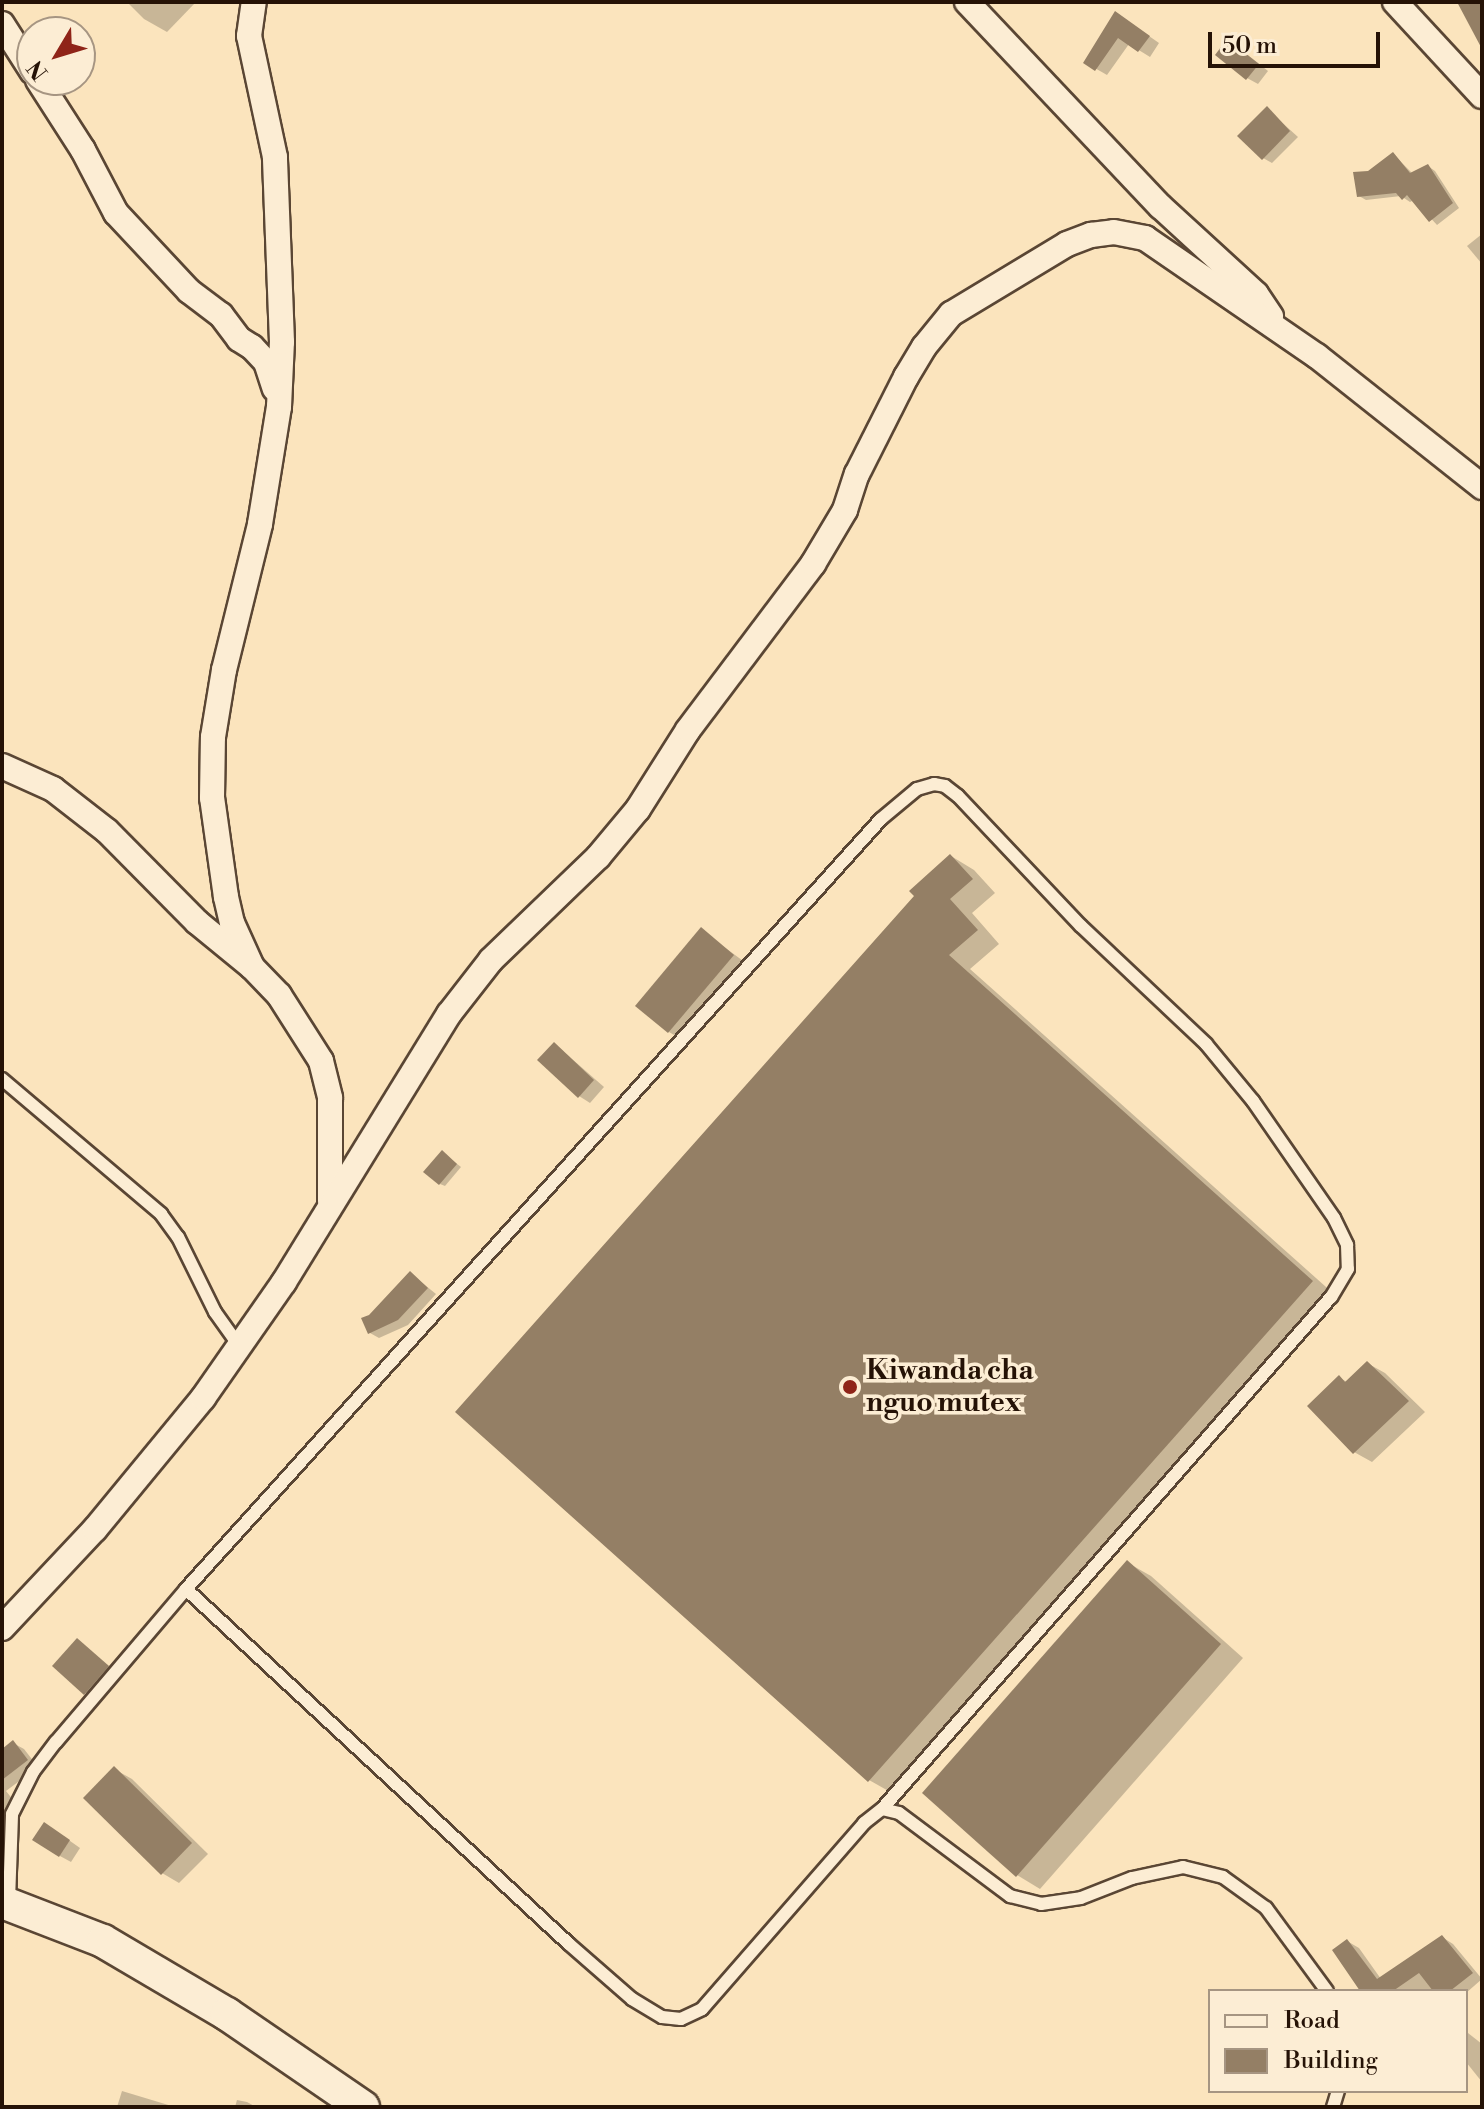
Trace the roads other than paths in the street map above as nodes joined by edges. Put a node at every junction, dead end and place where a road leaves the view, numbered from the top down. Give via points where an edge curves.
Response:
1 (254, 2) edge
2 (967, 2) edge
3 (1395, 2) edge
4 (2, 24) edge
5 (16, 46) edge
6 (48, 96) edge
7 (1482, 96) edge
8 (1281, 331) junction
9 (279, 407) junction
10 (1482, 487) edge
11 (2, 766) edge
12 (252, 967) junction
13 (2, 1079) edge
14 (330, 1203) junction
15 (240, 1347) junction
16 (186, 1589) junction
17 (2, 1628) edge
18 (882, 1809) junction
19 (5, 1903) edge
20 (1326, 1989) edge
21 (363, 2107) edge

1 - 9 street via 249,36 275,157 282,328
2 - 8 street via 1160,206 1256,294
3 - 7 street
4 - 5 street
6 - 9 street via 116,213 266,362
8 - 10 street
8 - 14 street via 1145,238 1114,232 1067,244 951,314 906,377 857,474 845,510 813,564 688,730 638,809 598,857 491,960 449,1014
9 - 12 street via 260,524 213,737 214,831 232,923
11 - 12 street via 53,789 107,831 197,922
12 - 14 street via 304,1029 321,1061 330,1098
13 - 15 lane via 161,1214
14 - 15 street
15 - 17 street via 138,1480
16 - 18 lane via 569,1944 632,1999 662,2017 681,2019 702,2009 864,1823
16 - 18 lane via 881,819 917,789 945,786 1206,1044 1253,1101 1334,1218 1347,1245 1348,1269 1331,1297
16 - 19 lane via 56,1742 22,1791 12,1814
18 - 20 lane via 899,1813 1010,1896 1041,1904 1081,1898 1132,1878 1183,1867 1223,1877 1266,1908
19 - 21 street via 103,1941 227,2014

